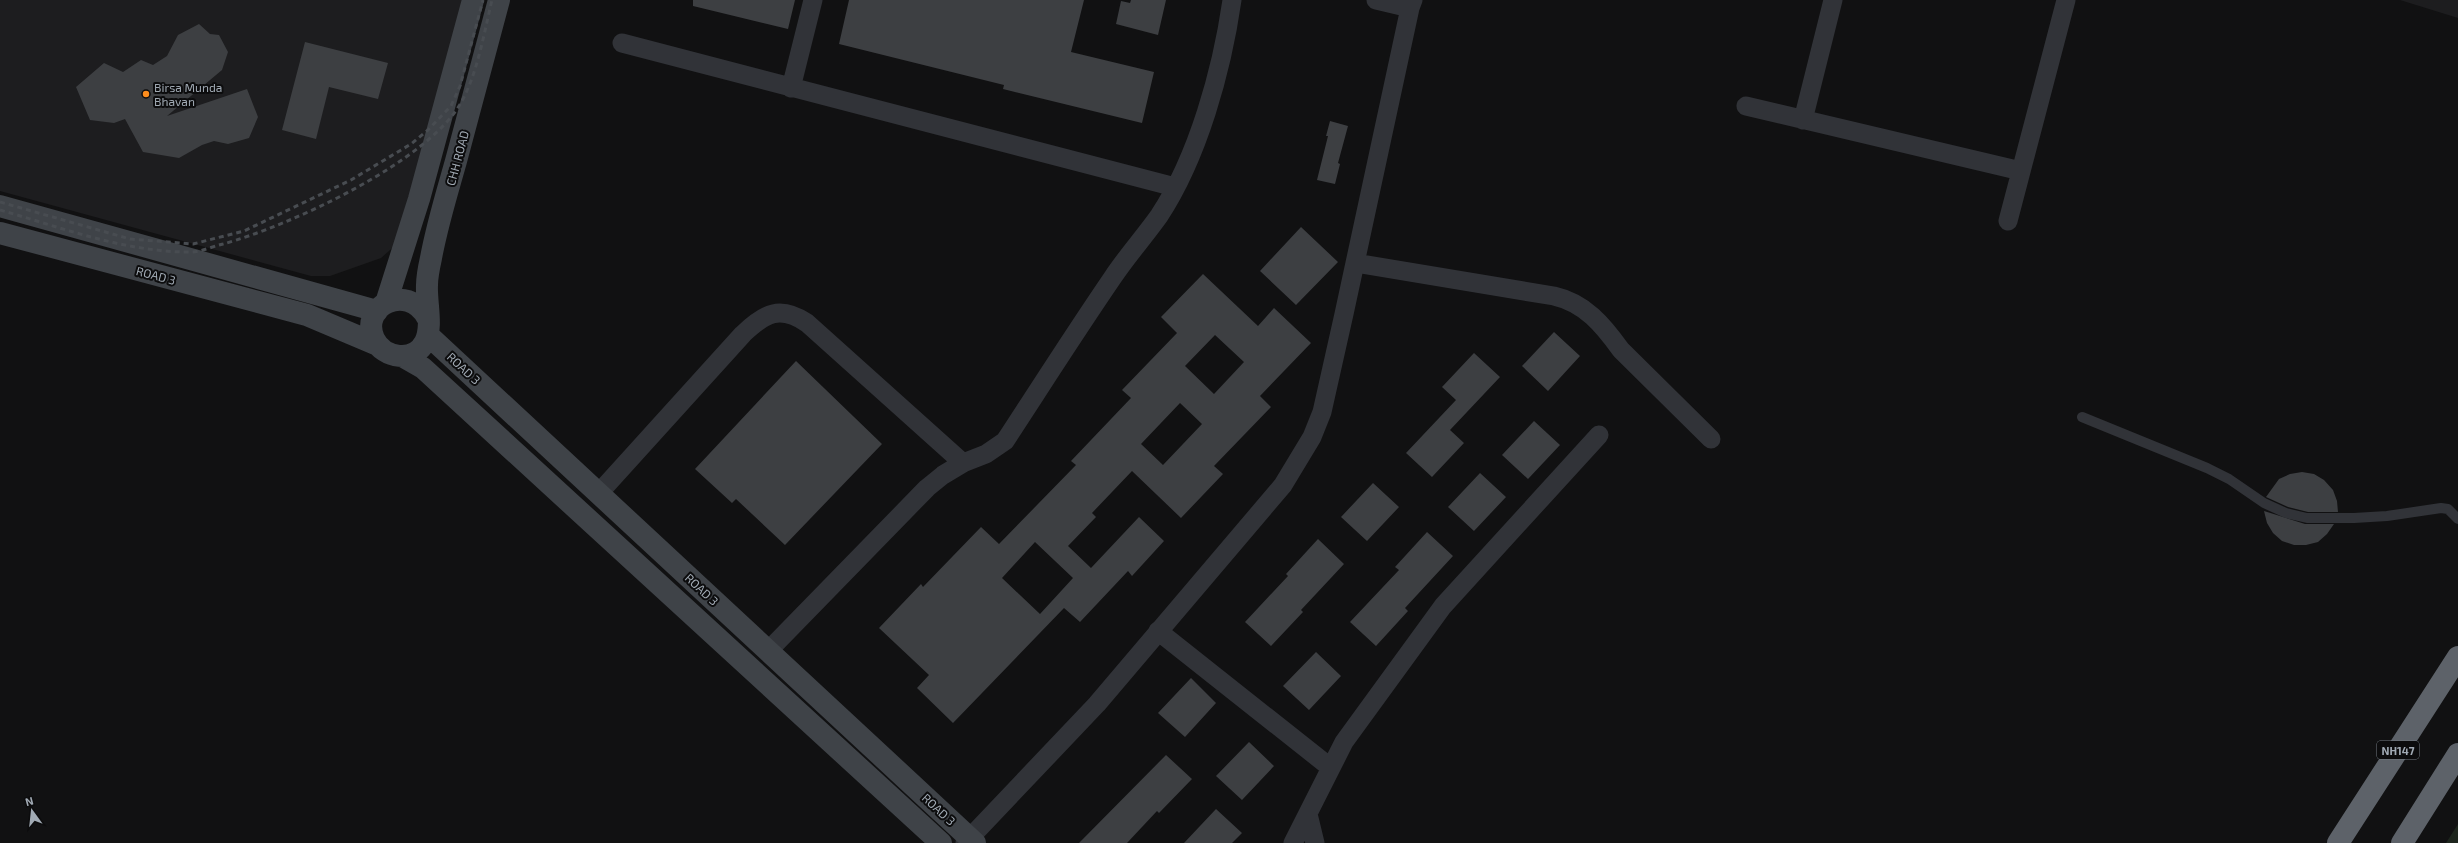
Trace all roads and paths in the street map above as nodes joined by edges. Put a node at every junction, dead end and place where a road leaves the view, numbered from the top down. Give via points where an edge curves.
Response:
1 (473, 0) edge
2 (499, 0) edge
3 (813, 0) edge
4 (1232, 0) edge
5 (1376, 0) edge
6 (1833, 0) edge
7 (2066, 0) edge
8 (1412, 4) edge
9 (622, 43) dead end
10 (791, 88) junction
11 (1746, 106) dead end
12 (1803, 120) junction
13 (2021, 171) junction
14 (1175, 187) junction
15 (0, 206) edge
16 (2008, 221) dead end
17 (0, 233) edge
18 (186, 258) junction
19 (1355, 263) junction
20 (179, 281) junction
21 (381, 307) junction
22 (428, 326) junction
23 (378, 345) junction
24 (402, 356) junction
25 (2082, 416) dead end
26 (1599, 435) dead end
27 (1711, 439) dead end
28 (963, 463) junction
29 (599, 493) junction
30 (2458, 519) edge
31 (1158, 632) junction
32 (768, 650) junction
33 (2458, 657) edge
34 (2458, 754) edge
35 (1331, 768) junction
36 (1308, 814) junction
37 (970, 841) edge
38 (941, 843) edge
39 (1293, 843) edge
40 (1315, 843) edge
41 (2338, 843) edge
42 (2402, 843) edge

1 - 21 street via 419,199
2 - 22 street, CHH ROAD via 436,233 427,285
3 - 10 street
4 - 14 street via 1217,80 1196,141
5 - 8 street
6 - 12 street
7 - 13 street
8 - 19 street
9 - 10 street
10 - 14 street
11 - 12 street
12 - 13 street
13 - 16 street
14 - 28 street via 1159,215 1114,275 1004,441 986,454
15 - 18 street, ROAD 3
17 - 20 street, ROAD 3
18 - 20 street
18 - 21 street, ROAD 3
19 - 27 street via 1554,296 1579,304 1621,350
19 - 31 street via 1322,412 1312,437 1283,485
20 - 23 street, ROAD 3 via 307,315
21 - 22 street via 399,299 408,300 416,304
21 - 23 street via 372,329
22 - 24 street via 419,350
22 - 29 street, ROAD 3
23 - 24 street via 384,352
24 - 38 street, ROAD 3 via 423,368
25 - 30 lane via 2207,468 2230,479 2264,503 2286,513 2307,518 2354,518 2441,508 2448,509
26 - 35 street via 1443,606 1356,724
28 - 29 street via 807,323 793,313 776,312 756,322 743,334
28 - 32 street via 927,488
29 - 32 street, ROAD 3
31 - 35 street
31 - 37 street via 1097,704
32 - 37 street, ROAD 3
33 - 41 highway, NH147
34 - 42 highway
35 - 36 street
36 - 39 street
36 - 40 street

